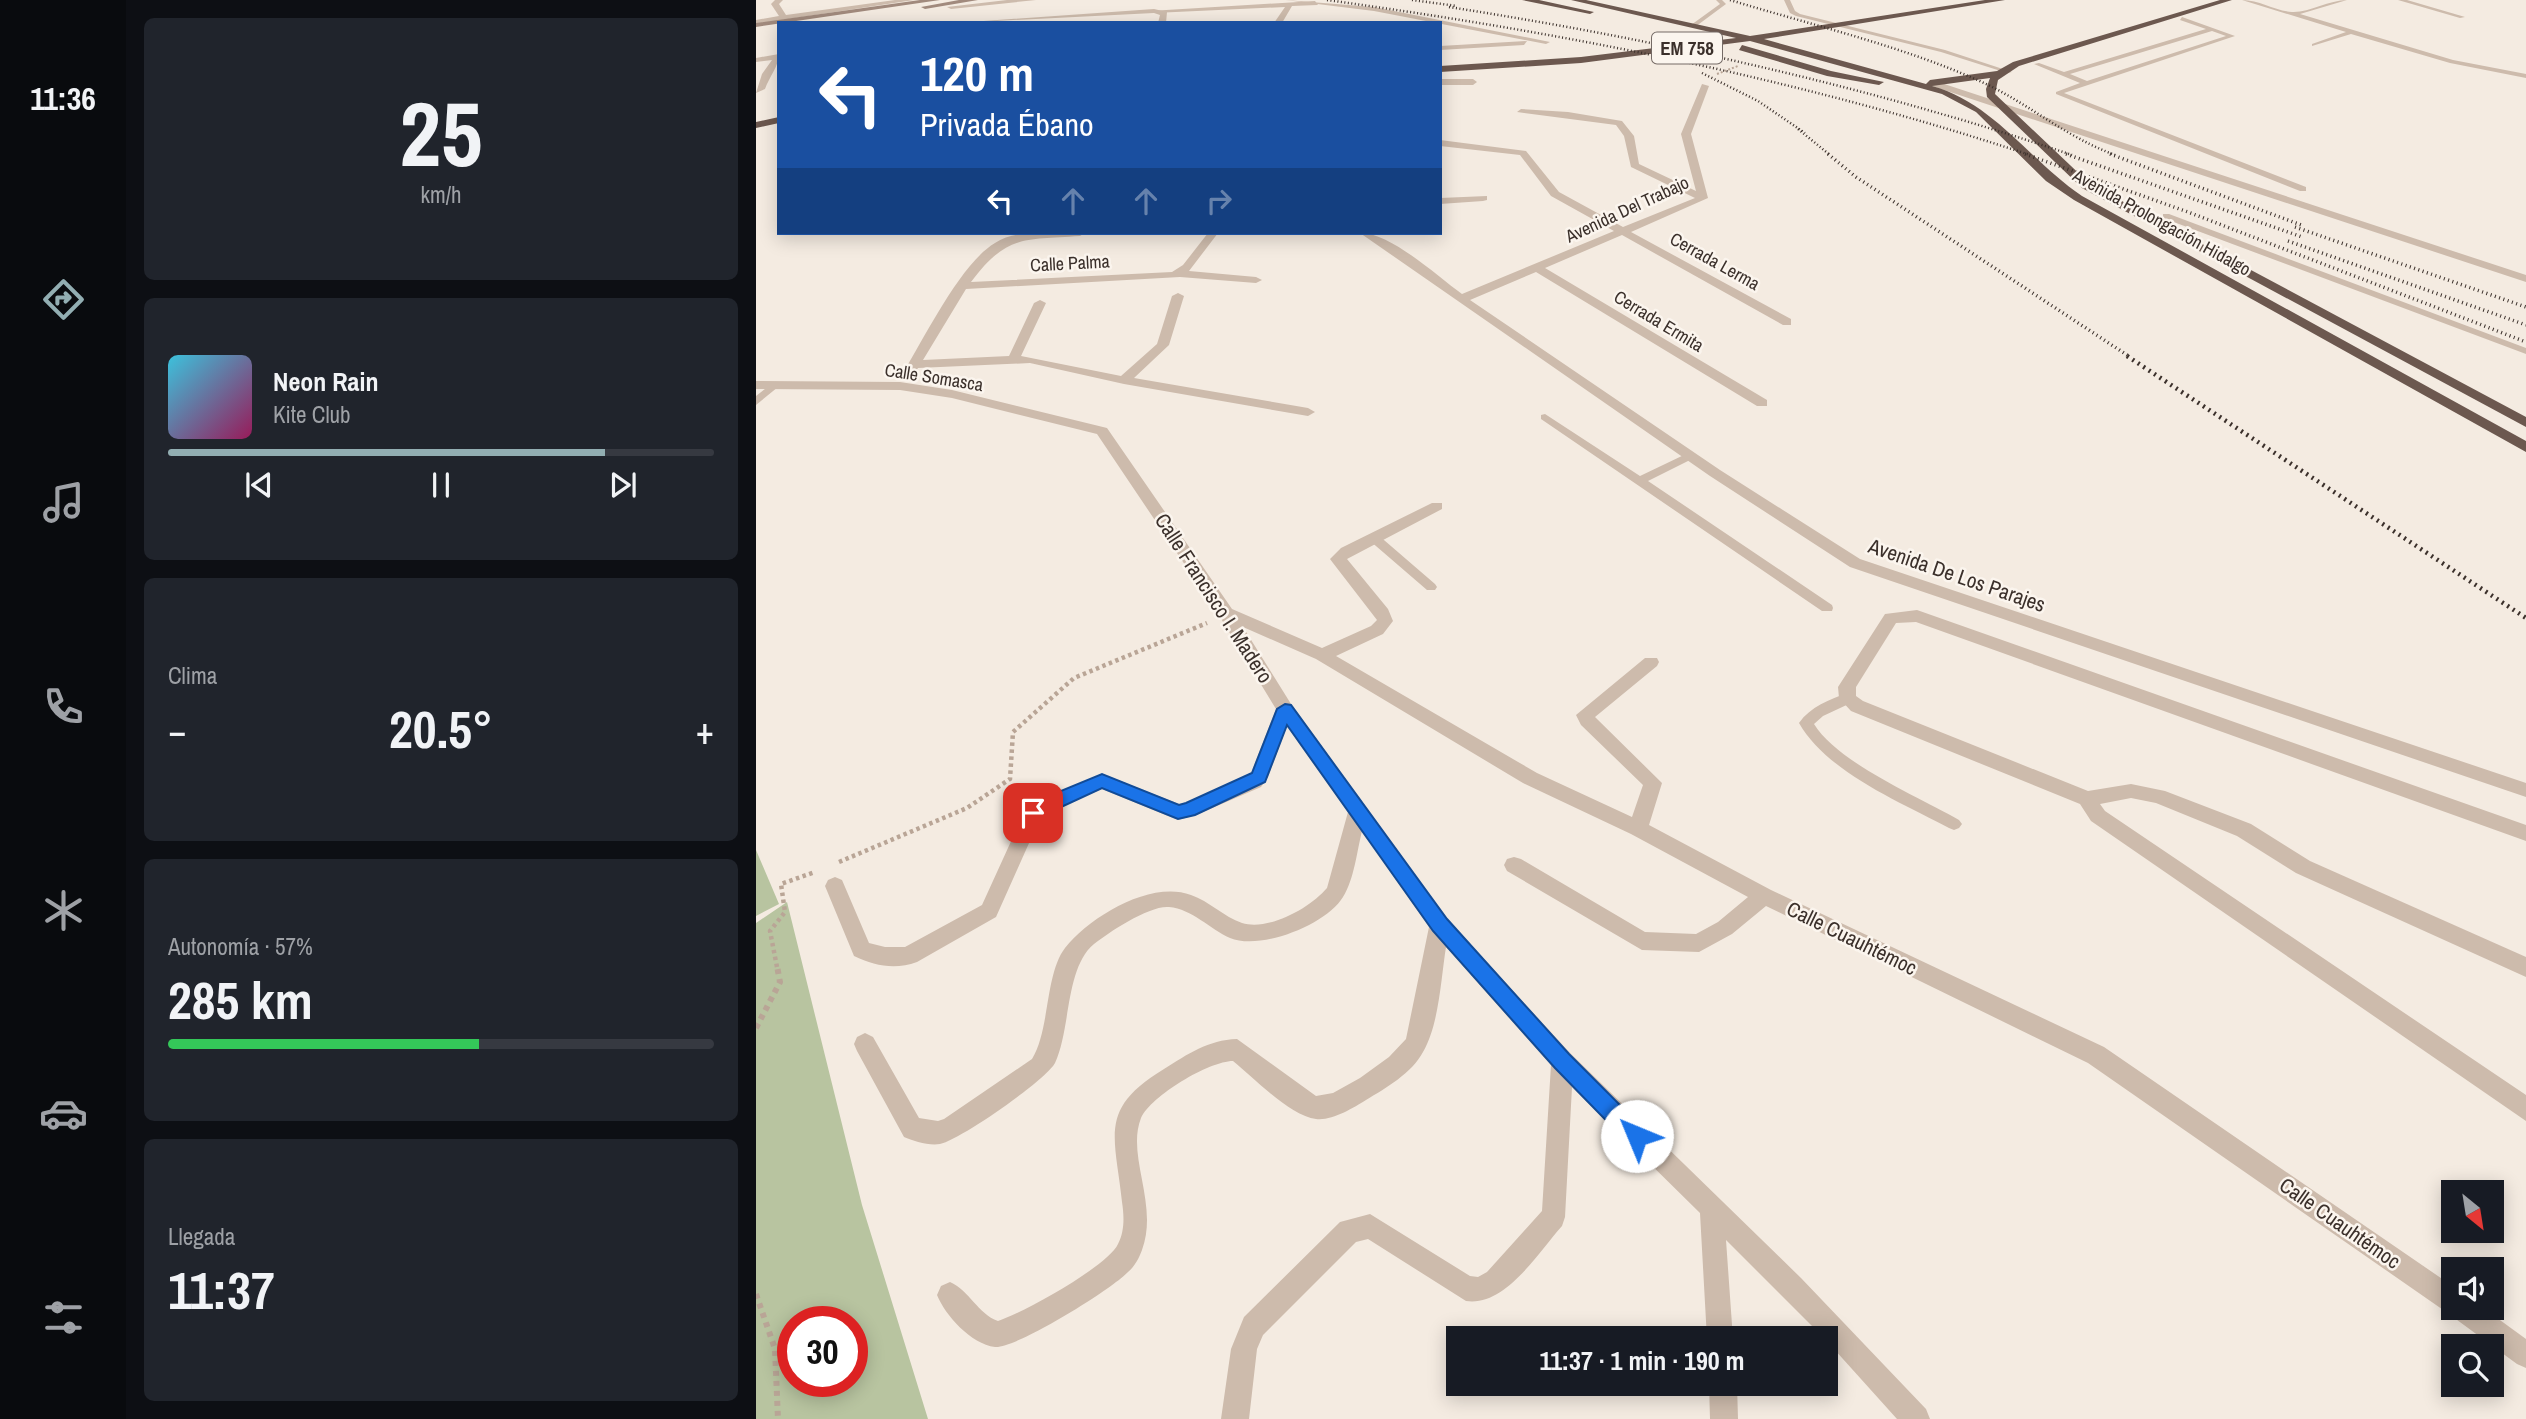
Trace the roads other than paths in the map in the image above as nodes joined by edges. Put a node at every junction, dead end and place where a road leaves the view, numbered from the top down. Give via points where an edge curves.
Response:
1 (910, 0) edge
2 (936, 0) edge
3 (974, 0) edge
4 (1019, 0) edge
5 (1033, 0) edge
6 (1116, 0) edge
7 (1526, 0) edge
8 (1575, 0) edge
9 (1787, 0) edge
10 (1954, 0) edge
11 (2001, 0) edge
12 (2228, 0) edge
13 (2234, 0) edge
14 (2245, 0) edge
15 (2344, 0) edge
16 (2401, 0) edge
17 (1720, 1) edge
18 (766, 2) dead end
19 (777, 2) edge
20 (1290, 2) edge
21 (949, 7) edge
22 (1154, 11) junction
23 (1113, 12) junction
24 (1268, 16) dead end
25 (1645, 16) junction
26 (2290, 16) junction
27 (1028, 17) junction
28 (2462, 17) dead end
29 (1163, 18) edge
30 (1230, 18) dead end
31 (1067, 19) edge
32 (1280, 19) edge
33 (2182, 19) junction
34 (1865, 20) joint
35 (783, 21) edge
36 (789, 21) edge
37 (790, 21) edge
38 (822, 21) edge
39 (983, 21) edge
40 (1441, 21) edge
41 (1442, 21) edge
42 (1442, 22) edge
43 (1448, 22) junction
44 (777, 23) edge
45 (756, 26) edge
46 (1693, 26) junction
47 (2213, 29) junction
48 (2351, 33) junction
49 (2314, 45) dead end
50 (1442, 48) edge
51 (777, 56) edge
52 (777, 58) edge
53 (756, 60) edge
54 (1442, 62) edge
55 (1512, 63) junction
56 (2037, 64) junction
57 (2012, 68) junction
58 (1442, 69) edge
59 (2064, 74) junction
60 (761, 75) edge
61 (2526, 76) edge
62 (1442, 82) edge
63 (1473, 82) dead end
64 (1932, 83) junction
65 (2085, 83) junction
66 (1705, 86) dead end
67 (758, 90) edge
68 (777, 108) edge
69 (767, 110) dead end
70 (1521, 112) dead end
71 (777, 119) edge
72 (756, 124) edge
73 (1442, 144) edge
74 (2303, 189) dead end
75 (1483, 198) dead end
76 (1703, 198) junction
77 (1442, 201) edge
78 (2166, 216) dead end
79 (1626, 232) junction
80 (1057, 235) edge
81 (1211, 235) edge
82 (1368, 235) edge
83 (1537, 268) junction
84 (1178, 273) junction
85 (2526, 279) edge
86 (1255, 280) dead end
87 (963, 286) junction
88 (1178, 296) dead end
89 (1461, 299) junction
90 (1040, 303) dead end
91 (1787, 321) dead end
92 (2526, 351) edge
93 (1014, 358) junction
94 (914, 364) junction
95 (1124, 380) junction
96 (756, 385) edge
97 (774, 385) junction
98 (900, 386) junction
99 (756, 402) edge
100 (1762, 403) dead end
101 (1308, 412) dead end
102 (1545, 417) dead end
103 (2526, 423) edge
104 (1102, 431) joint
105 (2505, 435) joint
106 (2526, 447) edge
107 (1690, 456) junction
108 (1639, 481) junction
109 (1437, 506) dead end
110 (1373, 537) junction
111 (1431, 587) dead end
112 (1827, 608) dead end
113 (1226, 613) junction
114 (1322, 655) junction
115 (1651, 662) dead end
116 (1848, 698) junction
117 (1285, 709) junction
118 (2526, 790) edge
119 (2087, 799) junction
120 (1358, 810) junction
121 (1954, 824) dead end
122 (1638, 828) junction
123 (2526, 833) edge
124 (1514, 865) dead end
125 (835, 886) dead end
126 (1764, 896) junction
127 (1440, 925) junction
128 (2526, 967) edge
129 (865, 1044) dead end
130 (1562, 1061) junction
131 (2526, 1109) edge
132 (1712, 1212) junction
133 (2441, 1294) edge
134 (950, 1295) dead end
135 (2477, 1320) edge
136 (1719, 1326) edge
137 (2526, 1355) edge
138 (1723, 1396) edge
139 (1909, 1415) edge
140 (1235, 1419) edge
141 (1724, 1419) edge

1 - 36 street
2 - 37 main road
3 - 38 main road
4 - 5 street
4 - 21 street
5 - 27 street
6 - 23 street
7 - 25 highway via 1579,11
8 - 25 highway, Avenida Prolongación Hidalgo
9 - 57 lane via 1798,15
10 - 55 highway, EM 758
11 - 34 highway, EM 758
12 - 57 highway
13 - 33 highway
14 - 26 lane
15 - 26 lane
16 - 28 lane
17 - 46 lane via 1717,11
18 - 19 street
19 - 35 street
20 - 22 street
20 - 32 street
20 - 40 street
22 - 23 street
22 - 29 street
23 - 31 street
24 - 32 street
25 - 46 highway, Avenida Prolongación Hidalgo
26 - 48 lane
27 - 31 street
27 - 39 street
29 - 30 street
33 - 47 lane
33 - 56 highway
34 - 55 highway, EM 758 via 1641,55
41 - 43 street
42 - 43 street
43 - 50 street via 1546,41
44 - 45 main road
46 - 64 highway via 1742,48 1830,74
46 - 105 highway, Avenida Prolongación Hidalgo via 1915,82 1964,101 1992,121 2050,179 2078,198
47 - 59 lane
47 - 65 lane via 2232,36
48 - 49 lane
48 - 61 lane via 2452,62
51 - 53 street
52 - 60 street
54 - 55 highway, EM 758
55 - 58 highway, EM 758
56 - 57 highway
56 - 59 lane
57 - 64 highway
57 - 103 highway, Avenida Prolongación Hidalgo via 1998,74 1990,85 1990,96 2086,186
59 - 65 lane
60 - 67 street
62 - 63 street
64 - 85 street
65 - 74 lane via 2058,93
66 - 76 street, Avenida Del Trabajo via 1686,134
68 - 69 highway
70 - 76 street via 1619,123 1629,136 1634,165
71 - 72 highway
73 - 79 street, Cerrada Lerma via 1523,153 1555,194
75 - 77 street
76 - 79 street, Avenida Del Trabajo
78 - 92 lane
79 - 83 street, Avenida Del Trabajo
79 - 91 street, Cerrada Lerma
80 - 87 street via 998,245
81 - 84 street
82 - 89 street, Avenida De Los Parajes
83 - 89 street, Avenida Del Trabajo
83 - 100 street, Cerrada Ermita
84 - 86 street, Calle Palma
84 - 87 street, Calle Palma
87 - 94 street
88 - 95 street via 1163,345
89 - 107 street, Avenida De Los Parajes
90 - 93 street
93 - 94 street
93 - 95 street
94 - 98 street
95 - 101 street
96 - 97 street, Calle Somasca
97 - 98 street, Calle Somasca
97 - 99 lane
98 - 104 street, Calle Somasca
102 - 108 lane
104 - 113 street, Calle Francisco I. Madero
105 - 106 highway, Avenida Prolongación Hidalgo
107 - 108 lane
107 - 118 street, Avenida De Los Parajes via 1855,563
108 - 112 lane
109 - 110 street
110 - 111 lane
110 - 114 street via 1338,559 1385,621 1377,630
113 - 114 street, Calle Cuauhtémoc
113 - 117 street, Calle Francisco I. Madero
114 - 122 street, Calle Cuauhtémoc via 1530,778
115 - 122 street via 1585,715 1653,783
116 - 119 street via 1857,706
116 - 121 lane via 1805,723 1809,733 1845,762
116 - 123 street via 1847,687 1891,618 1917,616
117 - 120 street, Calle Francisco I. Madero
117 - 125 street via 1259,778 1189,810 1178,812 1102,781 1035,809 989,911 910,955 897,958 861,949
119 - 128 street via 2131,791 2158,796 2244,830 2303,867
119 - 131 street via 2098,816
120 - 127 street, Calle Francisco I. Madero
120 - 129 street via 1336,892 1326,904 1277,930 1237,931 1187,902 1167,898 1144,903 1086,938 1070,958 1040,1066 951,1128 938,1133 912,1129
122 - 126 street, Calle Cuauhtémoc
124 - 126 street via 1642,941 1699,943 1726,928
126 - 133 street, Calle Cuauhtémoc via 2096,1055
127 - 130 street, Calle Francisco I. Madero
127 - 134 street via 1420,1032 1404,1058 1349,1099 1329,1108 1313,1108 1237,1050 1206,1054 1141,1097 1129,1115 1126,1132 1136,1226 1130,1248 1118,1265 1020,1326 997,1334 987,1331
130 - 132 street, Calle Francisco I. Madero
130 - 140 street via 1556,1200 1553,1217 1542,1232 1496,1282 1480,1290 1466,1288 1370,1226 1349,1231 1253,1326 1244,1349
132 - 136 street
132 - 139 street, Calle Francisco I. Madero via 1791,1287
135 - 137 street
138 - 141 street

